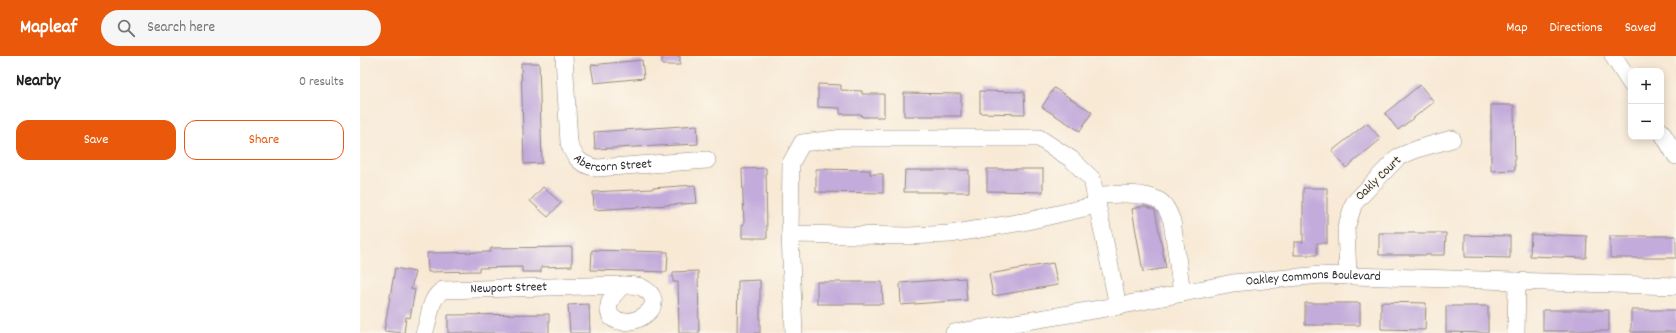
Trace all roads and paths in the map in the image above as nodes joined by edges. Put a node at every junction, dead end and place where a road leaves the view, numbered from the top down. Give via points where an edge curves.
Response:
1 (564, 56) edge
2 (1613, 56) edge
3 (1628, 79) edge
4 (1664, 136) edge
5 (1452, 140) dead end
6 (1676, 156) edge
7 (707, 160) dead end
8 (1096, 201) junction
9 (790, 234) junction
10 (1348, 276) junction
11 (1517, 281) junction
12 (623, 285) dead end
13 (1676, 286) edge
14 (1182, 293) junction
15 (1118, 306) junction
16 (424, 333) edge
17 (794, 333) edge
18 (800, 333) edge
19 (954, 333) edge
20 (1516, 333) edge

1 - 7 street, Abercorn Street via 569,143 572,153 579,161 597,168
2 - 3 street
4 - 6 street
5 - 10 street, Oakly Court via 1398,157 1354,203 1346,228
8 - 9 street via 1023,222 950,234
8 - 9 street via 1092,179 1071,159 1039,138 842,138 802,143 792,163
8 - 14 street via 1119,193 1160,202 1172,221
8 - 15 street
9 - 17 street
10 - 11 street, Oakley Commons Boulevard
10 - 14 street, Oakley Commons Boulevard via 1321,275 1232,283
11 - 13 street, Oakley Commons Boulevard
11 - 20 street
12 - 16 street, Newport Street via 444,290 433,300
14 - 15 street, Oakley Commons Boulevard
15 - 19 street, Oakley Commons Boulevard
17 - 18 street

